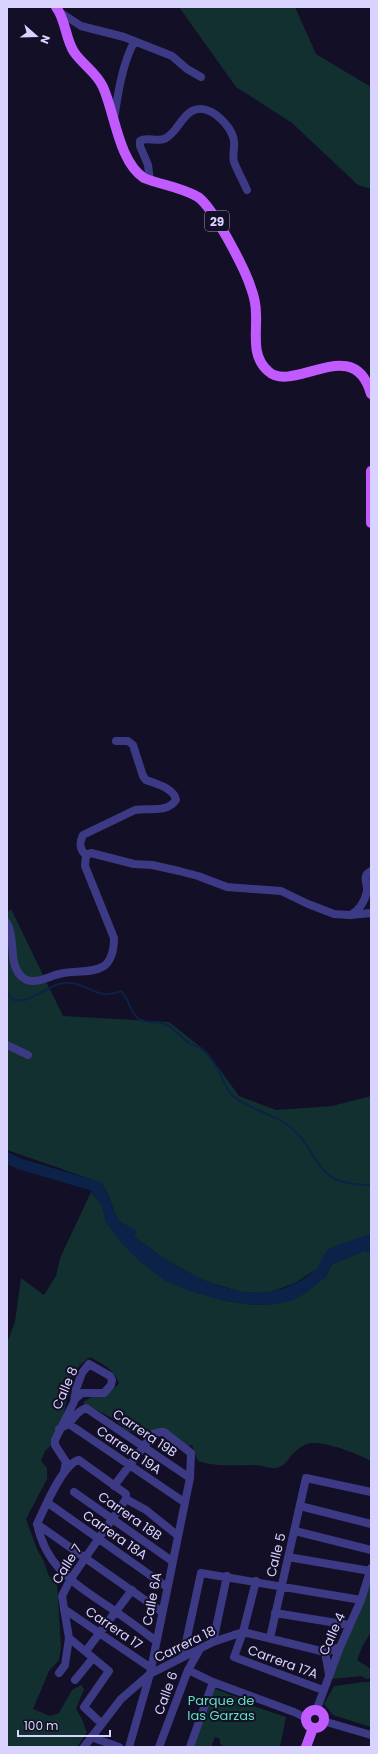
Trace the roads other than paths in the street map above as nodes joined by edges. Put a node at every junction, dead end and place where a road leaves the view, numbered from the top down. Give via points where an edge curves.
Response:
1 (59, 10) edge
2 (134, 42) junction
3 (201, 77) dead end
4 (114, 120) junction
5 (150, 180) junction
6 (247, 190) dead end
7 (371, 394) edge
8 (371, 470) edge
9 (371, 523) edge
10 (116, 741) dead end
11 (86, 855) junction
12 (371, 871) edge
13 (371, 913) edge
14 (350, 915) junction
15 (8, 925) edge
16 (7, 1045) edge
17 (28, 1055) dead end
18 (75, 1399) junction
19 (69, 1424) junction
20 (59, 1429) junction
21 (143, 1446) junction
22 (129, 1465) junction
23 (64, 1472) junction
24 (190, 1478) junction
25 (114, 1486) junction
26 (74, 1492) dead end
27 (371, 1492) edge
28 (126, 1499) junction
29 (48, 1502) junction
30 (184, 1502) junction
31 (300, 1506) junction
32 (113, 1518) junction
33 (37, 1524) junction
34 (371, 1524) edge
35 (295, 1531) junction
36 (178, 1534) junction
37 (99, 1538) junction
38 (371, 1550) edge
39 (85, 1557) junction
40 (288, 1557) junction
41 (172, 1561) junction
42 (370, 1569) edge
43 (227, 1576) junction
44 (70, 1580) junction
45 (256, 1581) junction
46 (167, 1587) junction
47 (281, 1587) junction
48 (132, 1590) junction
49 (361, 1600) junction
50 (64, 1609) junction
51 (116, 1612) junction
52 (162, 1612) junction
53 (275, 1613) junction
54 (350, 1625) junction
55 (100, 1632) junction
56 (243, 1632) junction
57 (69, 1638) junction
58 (270, 1638) junction
59 (156, 1641) junction
60 (213, 1642) junction
61 (340, 1647) junction
62 (200, 1649) junction
63 (86, 1651) junction
64 (325, 1652) junction
65 (183, 1656) junction
66 (93, 1658) junction
67 (188, 1670) junction
68 (150, 1671) junction
69 (60, 1673) dead end
70 (329, 1674) junction
71 (75, 1680) dead end
72 (213, 1682) junction
73 (323, 1690) junction
74 (316, 1711) junction
75 (306, 1718) junction
76 (323, 1720) junction
77 (102, 1724) junction
78 (313, 1728) junction
79 (371, 1735) edge
80 (91, 1737) junction
81 (84, 1747) edge
82 (119, 1747) edge
83 (129, 1747) edge
84 (159, 1747) edge
85 (190, 1747) edge
86 (306, 1747) edge

1 - 2 street via 81,26
1 - 4 main road, 29 via 74,52 99,79
2 - 3 street via 172,56
2 - 4 street via 123,69
4 - 5 main road, 29 via 132,167 137,174
5 - 6 street via 140,141 145,138 165,139 191,112 198,109 208,110 227,124 234,140 234,161
5 - 7 main road, 29 via 199,198 216,221 252,289 256,313 256,351 268,371 278,377 284,377 322,368 351,367 367,380
8 - 9 main road
10 - 11 street via 128,741 133,744 146,780 171,792 176,800 167,808 135,810 83,835 80,846
11 - 14 street via 91,853 134,864 152,864 198,876 226,887 281,891 321,910
11 - 15 street via 85,866 114,938 114,948 105,966 95,970 60,973 39,980 25,979 17,971
12 - 14 street via 365,877 367,891 363,902 358,911
13 - 14 street
16 - 17 street
18 - 18 street, Calle 8 via 82,1373 89,1364 110,1376 111,1385 104,1393 82,1393
18 - 20 street, Calle 8
19 - 20 street
19 - 21 street, Carrera 19B via 75,1415 86,1408
19 - 22 street, Carrera 19A
20 - 23 street, Calle 8 via 55,1445 66,1462
21 - 22 street
21 - 24 street, Carrera 19B
21 - 24 street, Calle 6A via 153,1434 164,1432 191,1453
22 - 25 street
22 - 30 street, Carrera 19A
23 - 25 street via 74,1461 79,1460
23 - 29 street
24 - 30 street, Calle 6A
25 - 28 street via 126,1494
26 - 32 street, Carrera 18B
27 - 31 street, Calle 5 via 306,1478
28 - 32 street, Calle 7
28 - 36 street via 146,1510
29 - 33 street
29 - 37 street, Carrera 18A
30 - 36 street, Calle 6A
31 - 34 street
31 - 35 street, Calle 5
32 - 37 street, Calle 7
32 - 41 street, Carrera 18B
33 - 39 street
33 - 44 street via 47,1555
35 - 38 street
35 - 40 street, Calle 5
36 - 41 street, Calle 6A
37 - 39 street, Calle 7
37 - 46 street, Carrera 18A
39 - 44 street, Calle 7
39 - 48 street
40 - 42 street
40 - 47 street, Calle 5
41 - 46 street, Calle 6A
42 - 49 street, Calle 4
43 - 45 street
43 - 60 street
43 - 65 street, Calle 6 via 201,1573
44 - 50 street, Calle 7 via 62,1596
44 - 51 street
45 - 47 street
45 - 56 street
46 - 52 street, Calle 6A
47 - 49 street
47 - 53 street, Calle 5
48 - 51 street
48 - 52 street
49 - 54 street, Calle 4
50 - 55 street, Carrera 17
50 - 57 street, Calle 7
51 - 55 street
51 - 59 street
52 - 59 street, Calle 6A
53 - 54 street
53 - 58 street, Calle 5
54 - 61 street, Calle 4
55 - 63 street
55 - 68 street, Carrera 17
56 - 58 street
56 - 60 street, Carrera 18
56 - 73 street, Carrera 17A via 234,1657
57 - 63 street
57 - 69 street, Calle 7 via 65,1665
58 - 64 street
59 - 68 street, Calle 6A
60 - 62 street, Carrera 18
61 - 64 street
61 - 70 street, Calle 4
62 - 65 street, Carrera 18
62 - 67 street, Calle 6
63 - 66 street
64 - 70 street
65 - 68 street, Carrera 18
66 - 71 street
66 - 77 street via 109,1671 84,1707
67 - 72 street
67 - 84 street, Calle 6
68 - 77 street, Carrera 18 via 121,1699
68 - 83 street, Calle 6A
70 - 73 street, Calle 4
72 - 75 street
72 - 85 street
73 - 74 street, Calle 4
74 - 75 main road via 309,1713
74 - 76 main road via 323,1715
75 - 78 main road
76 - 78 main road via 319,1727
76 - 79 street
77 - 80 street, Carrera 18
78 - 86 main road
80 - 81 street, Carrera 18
80 - 82 street

